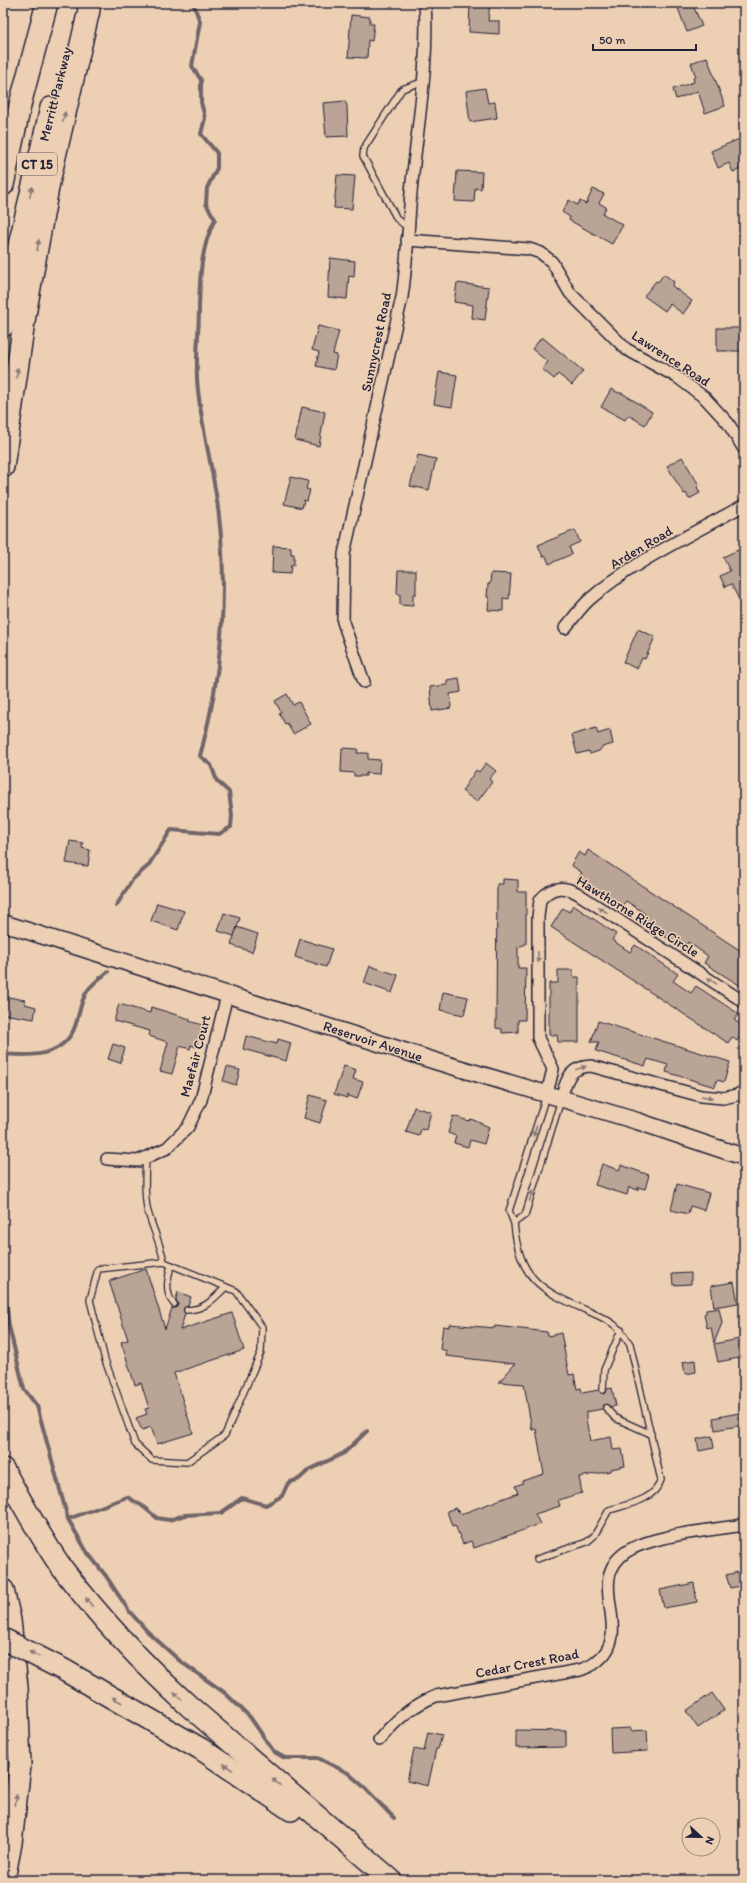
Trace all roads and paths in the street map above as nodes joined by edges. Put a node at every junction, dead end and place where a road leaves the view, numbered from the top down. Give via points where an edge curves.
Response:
1 (46, 3) edge
2 (79, 3) edge
3 (88, 3) edge
4 (425, 3) edge
5 (422, 82) junction
6 (3, 123) edge
7 (3, 185) edge
8 (407, 227) junction
9 (407, 240) junction
10 (3, 326) edge
11 (744, 449) edge
12 (3, 467) edge
13 (744, 505) edge
14 (565, 628) dead end
15 (364, 682) dead end
16 (3, 923) edge
17 (227, 995) junction
18 (744, 1002) edge
19 (744, 1091) edge
20 (554, 1096) junction
21 (744, 1157) edge
22 (146, 1158) junction
23 (107, 1159) dead end
24 (514, 1223) junction
25 (164, 1262) junction
26 (171, 1265) junction
27 (226, 1287) junction
28 (174, 1304) dead end
29 (186, 1310) dead end
30 (621, 1330) junction
31 (603, 1390) dead end
32 (606, 1408) dead end
33 (651, 1434) junction
34 (3, 1469) edge
35 (744, 1525) edge
36 (537, 1559) dead end
37 (3, 1590) edge
38 (3, 1639) edge
39 (379, 1740) dead end
40 (4, 1880) edge
41 (385, 1880) edge
42 (391, 1880) edge

1 - 6 highway via 26,39
1 - 7 highway, CT 15 via 20,101
10 -> 2 highway, Merritt Parkway / CT 15 via 12,271
12 -> 3 highway via 25,315 49,182 89,10
4 - 5 street, Sunnycrest Road via 427,22
5 - 8 street, Sunnycrest Road
5 - 8 lane via 402,90 364,148 363,156 397,219
8 - 9 street, Sunnycrest Road
9 - 11 street, Lawrence Road via 529,249 541,253 552,262 570,293 594,319 626,349 677,376 705,398 728,423
9 - 15 street, Sunnycrest Road via 402,297 344,554 343,622
13 - 14 street, Arden Road via 614,581 588,600
16 - 17 main road, Reservoir Avenue
17 - 20 main road, Reservoir Avenue
17 - 22 street, Maefair Court via 198,1107 188,1126 167,1148
18 -> 20 street, Hawthorne Ridge Circle via 577,893 565,888 554,889 540,900 538,918 538,1038 553,1069
20 -> 19 street via 570,1074 578,1068 591,1066 701,1096 723,1098
20 - 21 main road, Reservoir Avenue
24 -> 20 lane via 525,1215
20 -> 24 lane via 509,1211
22 - 23 street, Maefair Court via 138,1161
22 - 25 lane via 144,1182 147,1209 161,1245
24 - 30 lane via 520,1259 527,1272 556,1297 612,1322
25 - 26 lane
25 - 27 lane via 98,1269 90,1300 105,1360 135,1444 152,1460 187,1462 225,1435 261,1352 262,1327 236,1291
26 - 27 lane
26 - 28 lane via 167,1281 168,1298
27 - 29 lane via 208,1304 198,1309
30 - 31 lane via 604,1370
30 - 33 lane via 630,1344
32 - 33 lane via 615,1418
33 - 36 lane via 661,1480 658,1488 649,1496 610,1510 594,1536 587,1542
42 -> 34 highway via 183,1701 101,1618 62,1566
35 - 39 street, Cedar Crest Road via 642,1544 619,1558 610,1572 607,1588 613,1635 609,1648 595,1664 580,1670 436,1696 403,1713
40 -> 37 highway via 20,1765 16,1679 10,1620
41 -> 38 highway, bridge via 333,1840 220,1762 144,1715

